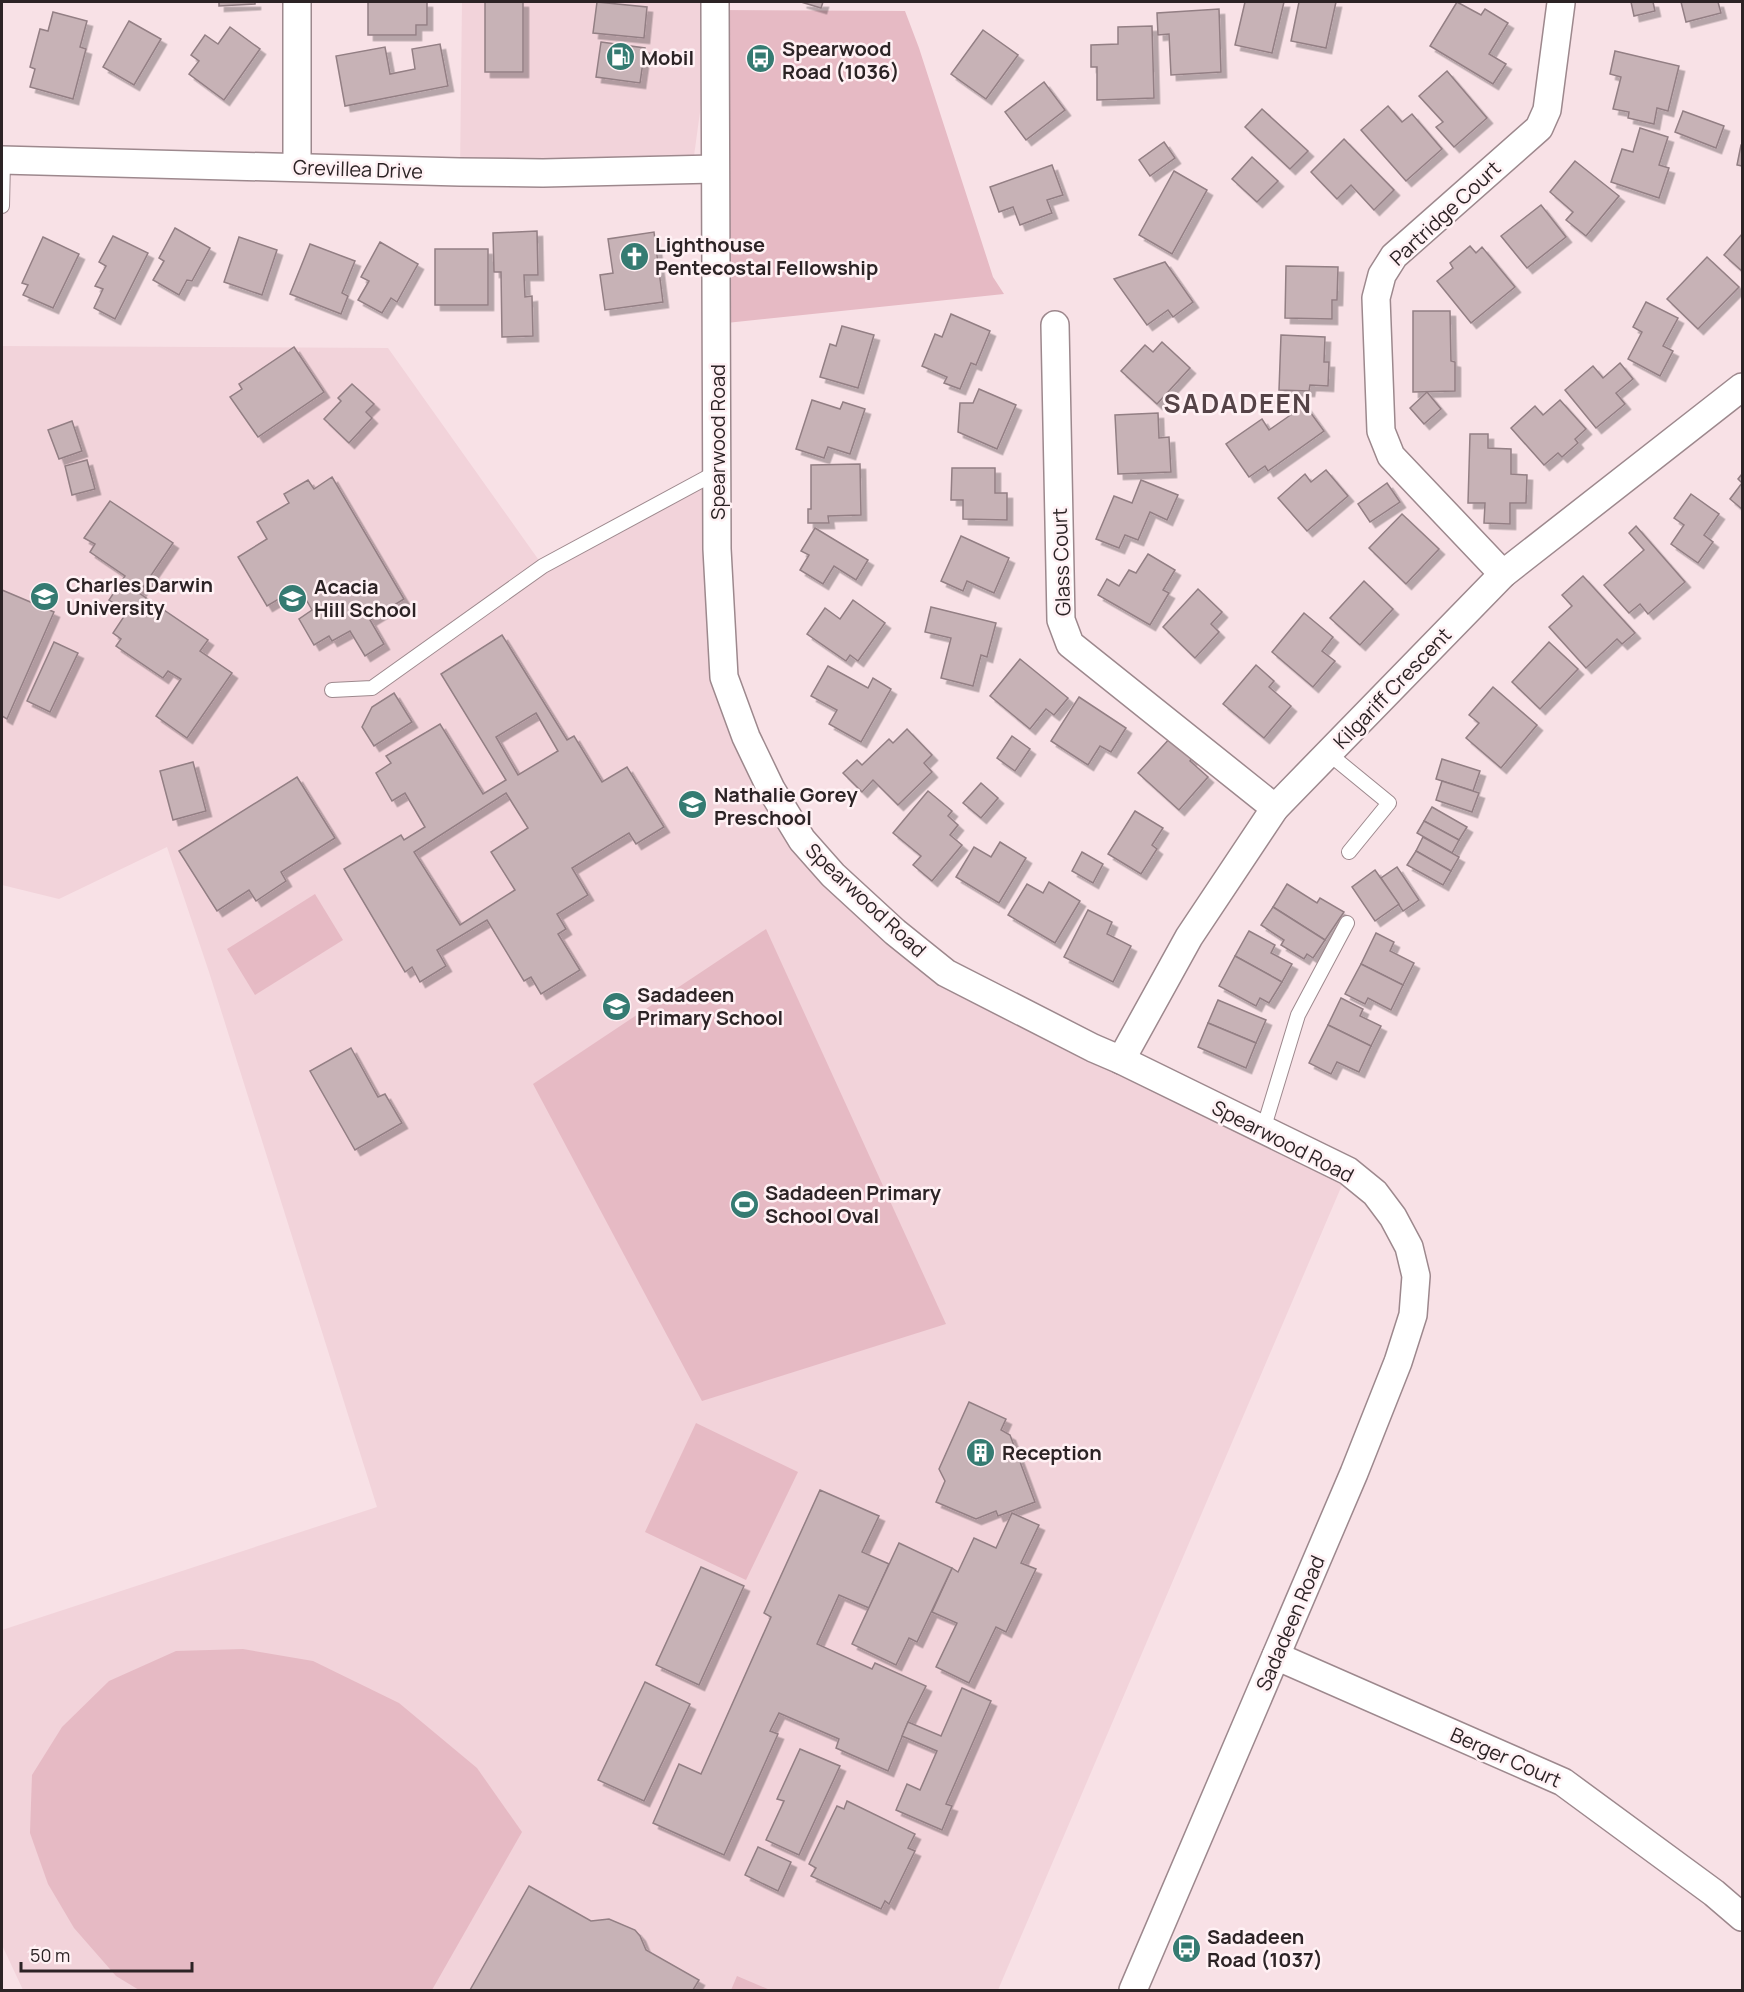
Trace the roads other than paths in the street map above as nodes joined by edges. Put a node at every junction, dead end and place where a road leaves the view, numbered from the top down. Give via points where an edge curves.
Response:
1 (297, 2) edge
2 (714, 2) edge
3 (1561, 3) edge
4 (2, 160) edge
5 (297, 167) junction
6 (714, 169) junction
7 (2, 206) edge
8 (1055, 325) dead end
9 (1743, 387) edge
10 (717, 472) junction
11 (1503, 574) junction
12 (332, 690) dead end
13 (1328, 753) junction
14 (1275, 808) junction
15 (1349, 852) dead end
16 (1347, 923) dead end
17 (1121, 1060) junction
18 (1263, 1130) junction
19 (1409, 1247) joint
20 (1276, 1656) junction
21 (1743, 1917) edge
22 (1133, 1990) edge

1 - 5 street
2 - 6 street, Spearwood Road
3 - 11 street, Partridge Court via 1547,110 1539,128 1394,256 1383,274 1376,298 1381,431 1391,456
4 - 5 street, Grevillea Drive
4 - 7 lane
5 - 6 street, Grevillea Drive via 543,173
6 - 10 street, Spearwood Road
8 - 14 street, Glass Court via 1061,620 1070,644
9 - 11 street, Kilgariff Crescent
10 - 12 lane via 543,566 372,688
10 - 17 street, Spearwood Road via 724,677 751,747 801,840 864,904 946,973
11 - 13 street, Kilgariff Crescent
13 - 14 street, Kilgariff Crescent
13 - 15 lane via 1389,803
14 - 17 street, Kilgariff Crescent via 1189,937
16 - 18 lane via 1298,1015
17 - 18 street, Spearwood Road
18 - 19 street, Spearwood Road via 1348,1171 1375,1193
19 - 20 street, Sadadeen Road via 1416,1276 1413,1315 1398,1362
20 - 21 street, Berger Court via 1563,1782
20 - 22 street, Sadadeen Road

